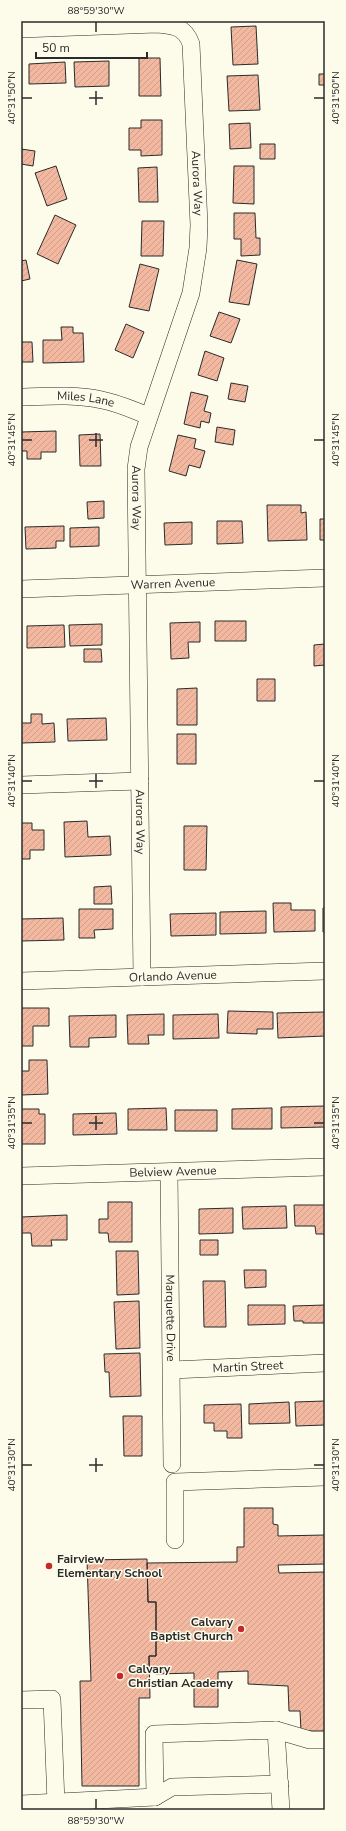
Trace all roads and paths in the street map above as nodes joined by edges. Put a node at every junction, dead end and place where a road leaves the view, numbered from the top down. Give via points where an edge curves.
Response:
1 (21, 29) edge
2 (21, 397) edge
3 (149, 416) junction
4 (325, 578) edge
5 (137, 585) junction
6 (21, 589) edge
7 (140, 782) junction
8 (21, 785) edge
9 (325, 971) edge
10 (142, 977) junction
11 (21, 981) edge
12 (325, 1167) edge
13 (169, 1172) junction
14 (21, 1176) edge
15 (325, 1363) edge
16 (172, 1370) junction
17 (172, 1464) dead end
18 (325, 1476) edge
19 (175, 1540) dead end
20 (21, 1700) edge
21 (276, 1730) junction
22 (325, 1740) edge
23 (280, 1784) junction
24 (155, 1797) junction
25 (56, 1803) junction
26 (21, 1804) edge
27 (281, 1810) edge

1 - 3 street, Aurora Way via 156,24 173,25 189,37 198,248 191,293
2 - 3 street, Miles Lane via 88,397 114,403
3 - 5 street, Aurora Way via 139,447 136,470
4 - 5 street, Warren Avenue
5 - 6 street, Warren Avenue
5 - 7 street, Aurora Way
7 - 8 street
7 - 10 street, Aurora Way
9 - 10 street, Orlando Avenue
10 - 11 street, Orlando Avenue
12 - 13 street, Belview Avenue
13 - 14 street, Belview Avenue
13 - 16 street, Marquette Drive
15 - 16 street, Martin Street
16 - 17 street, Marquette Drive
18 - 19 street via 175,1482
20 - 25 street via 52,1699
21 - 22 street via 310,1740
21 - 23 street
21 - 24 street via 154,1734
23 - 24 street via 172,1787
23 - 27 street
24 - 25 street
25 - 26 street

